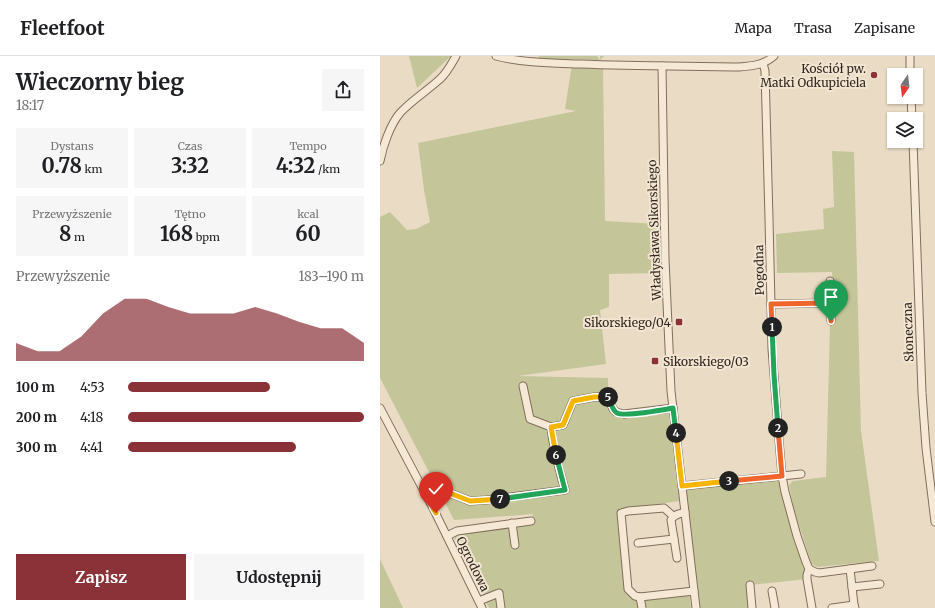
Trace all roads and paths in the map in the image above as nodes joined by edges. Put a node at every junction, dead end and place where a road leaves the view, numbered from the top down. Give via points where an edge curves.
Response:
1 (456, 56) edge
2 (496, 56) edge
3 (774, 56) edge
4 (910, 56) edge
5 (539, 59) edge
6 (763, 63) junction
7 (662, 66) junction
8 (910, 68) edge
9 (913, 148) edge
10 (380, 161) edge
11 (830, 281) dead end
12 (830, 303) junction
13 (771, 304) junction
14 (831, 321) dead end
15 (523, 386) dead end
16 (380, 408) edge
17 (673, 408) junction
18 (551, 427) junction
19 (801, 474) dead end
20 (782, 476) junction
21 (682, 486) junction
22 (433, 508) junction
23 (685, 512) junction
24 (673, 516) junction
25 (531, 521) dead end
26 (935, 522) edge
27 (512, 523) junction
28 (447, 536) junction
29 (674, 539) junction
30 (638, 543) dead end
31 (515, 545) dead end
32 (677, 558) dead end
33 (872, 566) dead end
34 (809, 569) junction
35 (850, 569) junction
36 (880, 584) dead end
37 (750, 585) dead end
38 (852, 587) junction
39 (694, 591) junction
40 (772, 591) dead end
41 (640, 597) junction
42 (479, 601) junction
43 (855, 607) edge
44 (482, 608) edge
45 (501, 608) edge
46 (642, 608) edge
47 (696, 608) edge
48 (752, 608) edge
49 (775, 608) edge
50 (812, 608) edge
51 (832, 608) edge

1 - 10 street via 442,78 400,114 388,133
2 - 5 street via 519,60
3 - 6 street
4 - 8 street
5 - 7 street via 607,65
6 - 7 street via 739,67
6 - 13 street, Pogodna
7 - 17 street, Władysława Sikorskiego via 665,259
9 - 26 street, Słoneczna via 922,393
11 - 12 street
12 - 13 street
12 - 14 street
13 - 20 street, Pogodna
15 - 18 street via 530,419
16 - 22 street, Ogrodowa
17 - 18 street via 624,414 613,409 608,397 594,397 573,401 563,425
17 - 21 street, Władysława Sikorskiego
18 - 22 street via 565,490 478,501 470,501 447,492 438,497
19 - 20 street
20 - 21 street
20 - 34 street, Pogodna
21 - 23 street, Władysława Sikorskiego
22 - 28 street, Ogrodowa
23 - 24 street
23 - 39 street, Władysława Sikorskiego
24 - 29 street via 671,520
24 - 41 street via 664,508 621,513 628,589
25 - 27 street
27 - 28 street via 457,531
27 - 31 street
28 - 42 street, Ogrodowa
29 - 30 street
29 - 32 street
33 - 35 street
34 - 35 street via 819,573
34 - 50 street via 807,579
35 - 38 street
36 - 38 street
37 - 48 street
38 - 43 street
39 - 41 street
39 - 47 street, Władysława Sikorskiego
40 - 49 street
41 - 46 street
42 - 44 street, Ogrodowa
42 - 45 street via 499,594
43 - 51 street

